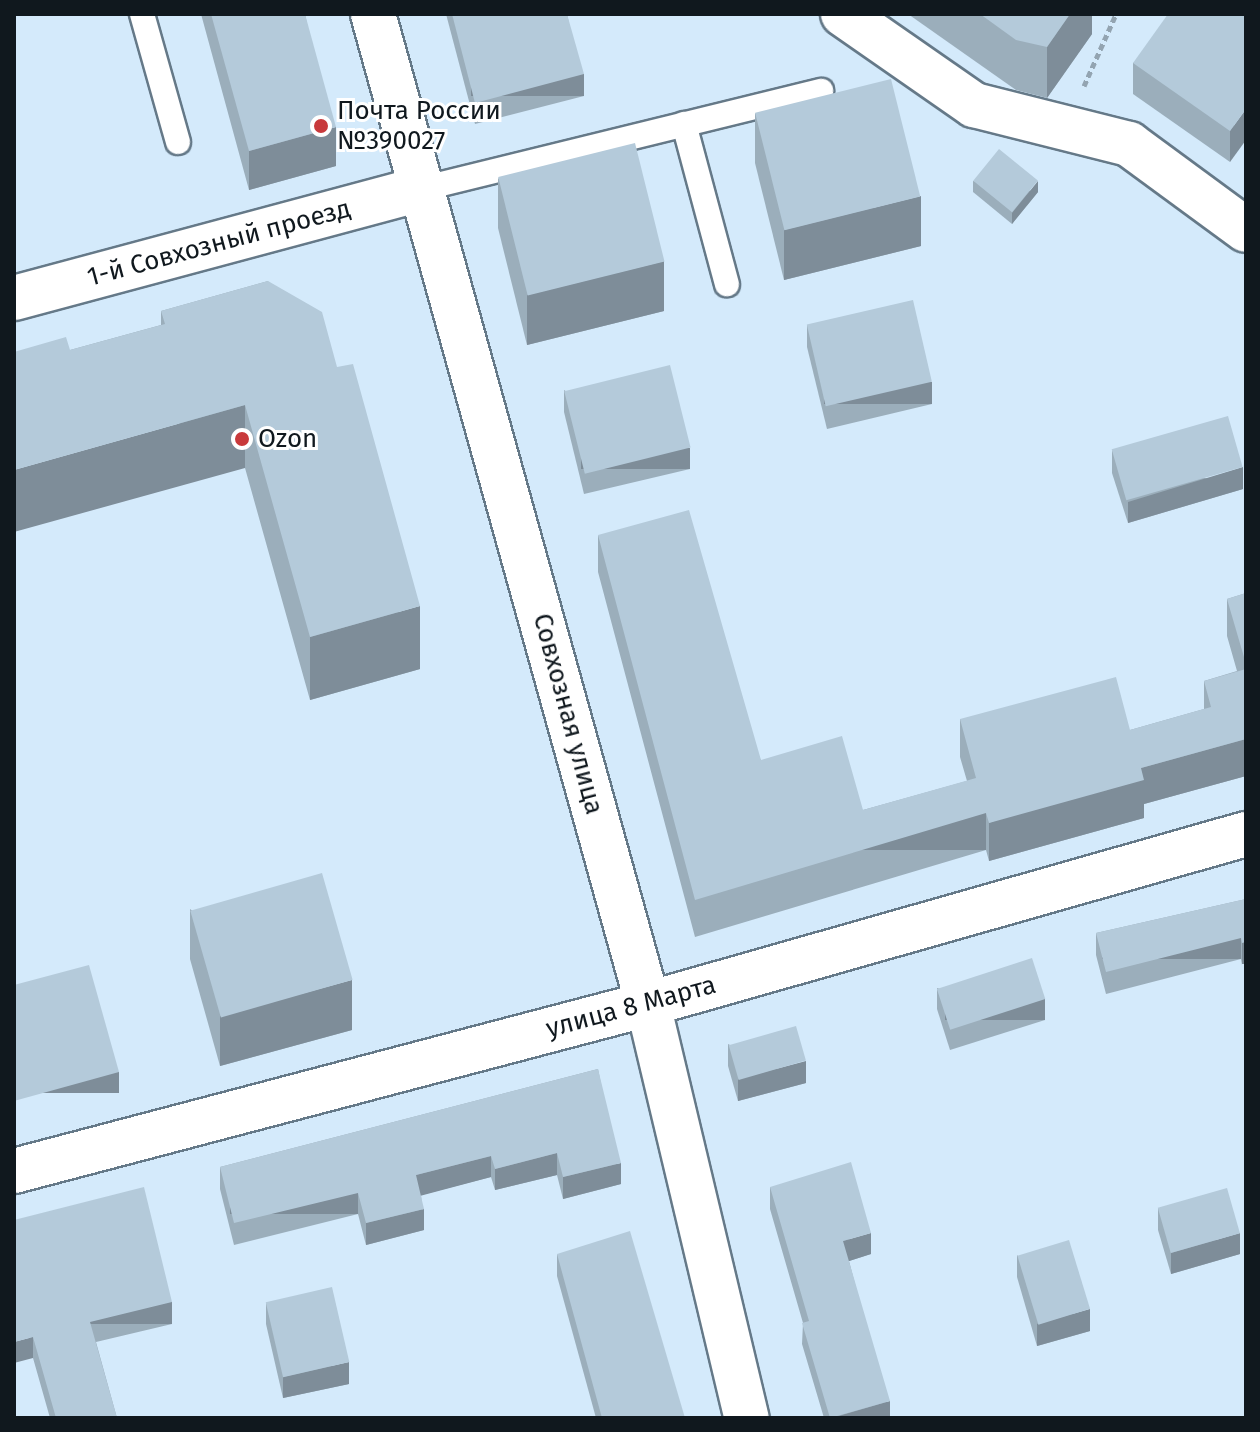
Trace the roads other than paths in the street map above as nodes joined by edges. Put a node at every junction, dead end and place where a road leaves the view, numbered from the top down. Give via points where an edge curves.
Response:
1 (142, 14) edge
2 (373, 14) edge
3 (843, 14) edge
4 (821, 91) dead end
5 (684, 124) junction
6 (178, 142) dead end
7 (425, 188) junction
8 (1246, 230) edge
9 (727, 284) dead end
10 (14, 298) edge
11 (1246, 834) edge
12 (648, 1004) junction
13 (14, 1171) edge
14 (747, 1418) edge

1 - 6 lane
2 - 7 street, Совхозная улица
3 - 8 street via 974,105 1129,144
4 - 5 lane
5 - 7 lane
5 - 9 lane
7 - 10 street, 1-й Совхозный проезд
7 - 12 street, Совхозная улица
11 - 12 street, улица 8 Марта
12 - 13 street, улица 8 Марта
12 - 14 street, Совхозная улица

